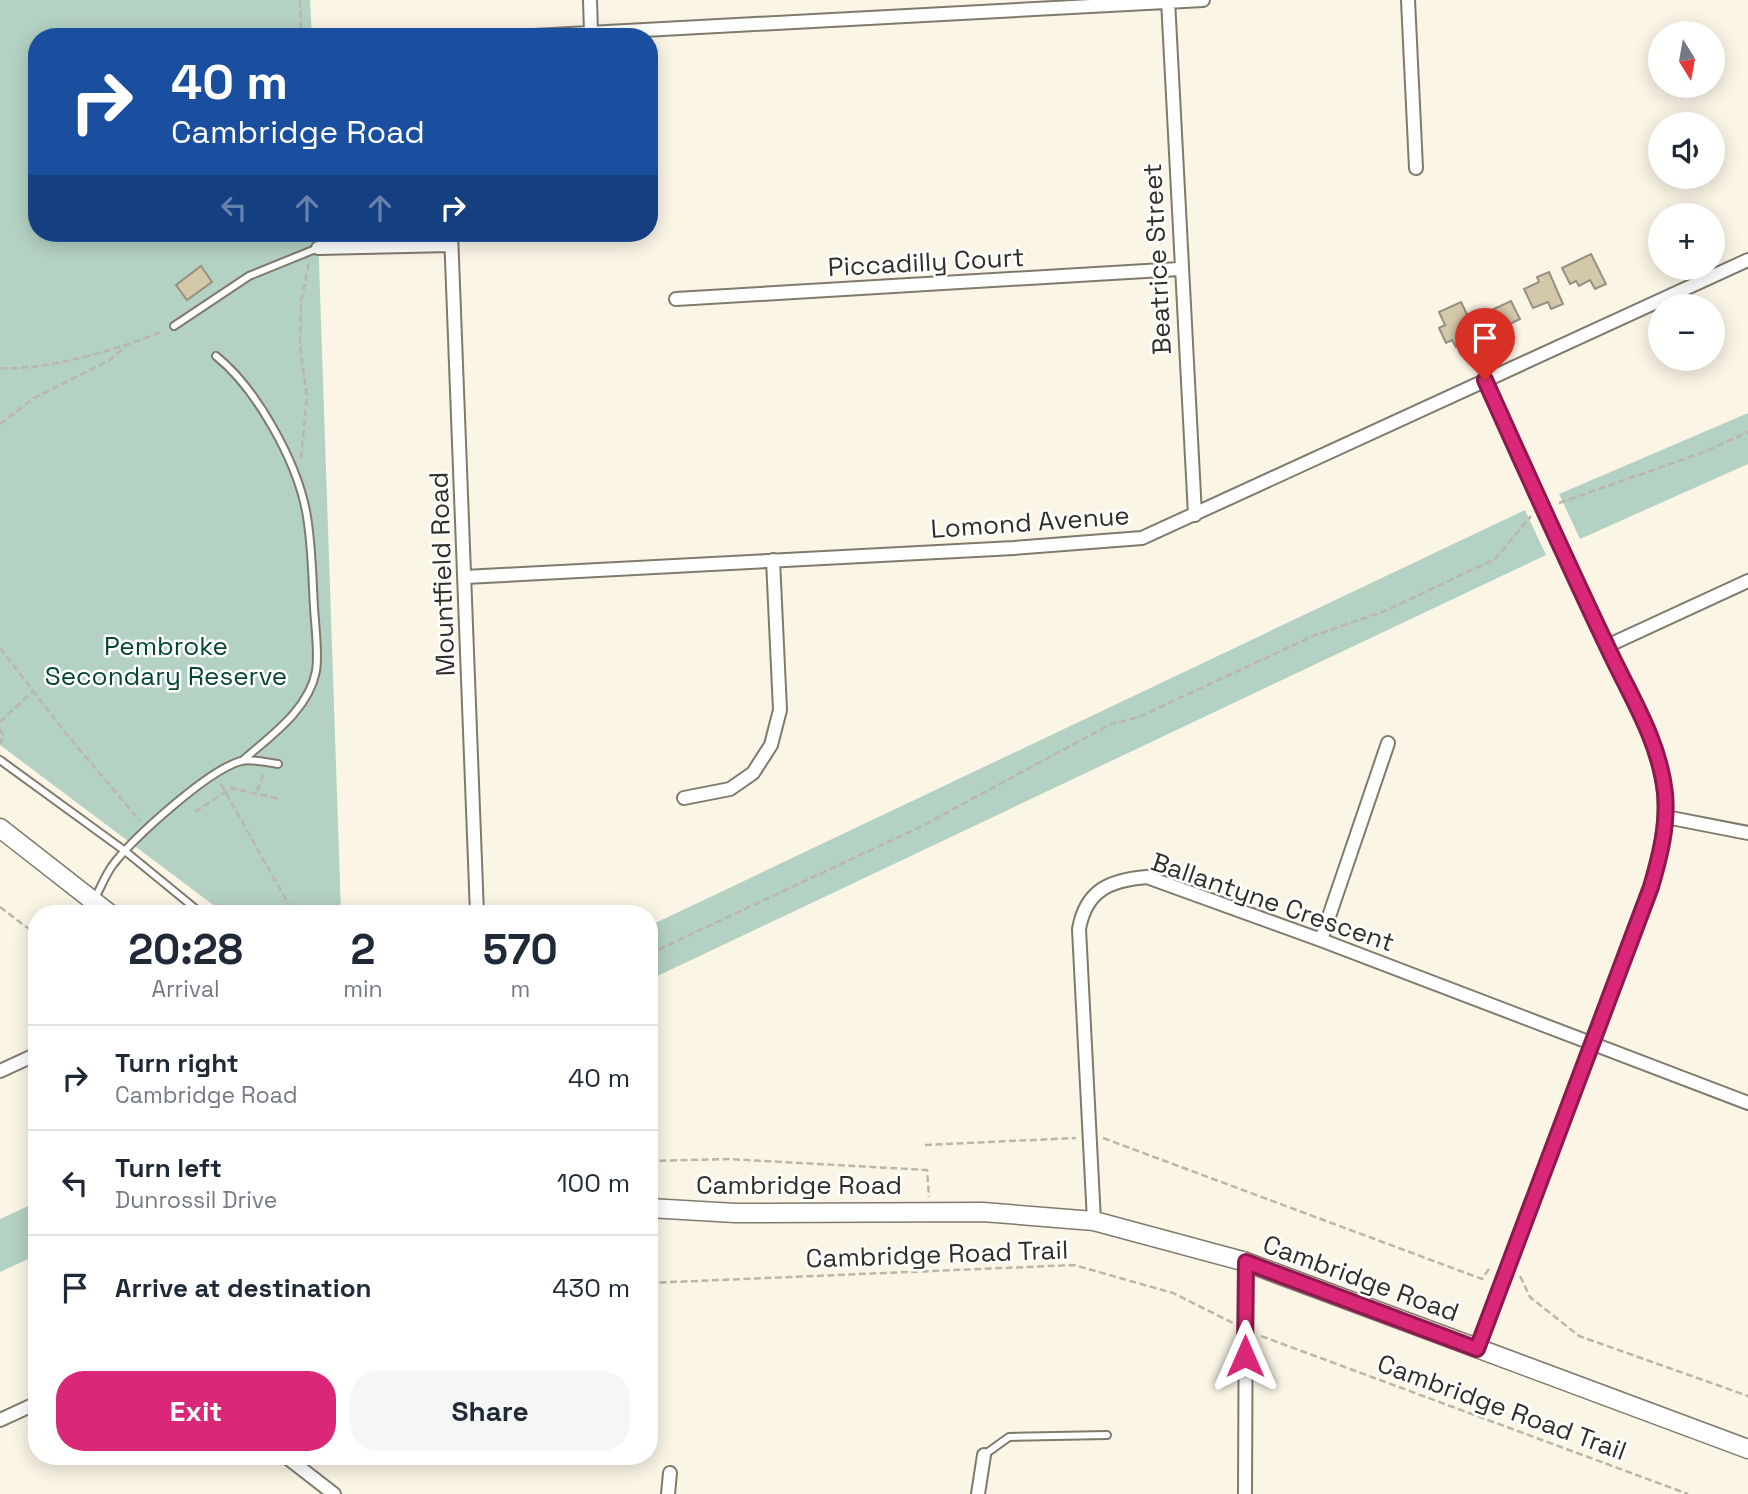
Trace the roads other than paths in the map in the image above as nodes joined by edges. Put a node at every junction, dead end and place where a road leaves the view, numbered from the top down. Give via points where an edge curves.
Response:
1 (590, 0) edge
2 (1203, 0) edge
3 (1408, 0) edge
4 (1168, 1) edge
5 (591, 28) edge
6 (658, 28) edge
7 (1416, 167) dead end
8 (410, 242) edge
9 (451, 242) edge
10 (315, 249) joint
11 (1748, 260) edge
12 (1180, 269) junction
13 (676, 299) dead end
14 (174, 326) road end
15 (216, 356) dead end
16 (1485, 380) junction
17 (1195, 515) junction
18 (774, 560) junction
19 (465, 576) junction
20 (1748, 580) edge
21 (1607, 646) junction
22 (1388, 743) dead end
23 (0, 760) edge
24 (242, 761) junction
25 (278, 764) dead end
26 (684, 798) dead end
27 (1666, 817) junction
28 (0, 828) edge
29 (1748, 833) edge
30 (125, 851) junction
31 (94, 900) junction
32 (100, 905) edge
33 (191, 905) edge
34 (477, 905) edge
35 (1321, 940) junction
36 (1592, 1043) junction
37 (28, 1058) edge
38 (0, 1071) edge
39 (1748, 1103) edge
40 (658, 1209) edge
41 (1094, 1221) junction
42 (1246, 1262) junction
43 (1477, 1349) junction
44 (28, 1407) edge
45 (0, 1420) edge
46 (1107, 1435) dead end
47 (1748, 1450) edge
48 (984, 1455) joint
49 (297, 1465) edge
50 (670, 1473) dead end
51 (334, 1494) edge
52 (668, 1494) edge
53 (978, 1494) edge
54 (1245, 1494) edge

1 - 5 street
2 - 4 street
3 - 7 street
4 - 6 street
4 - 12 street, Beatrice Street
8 - 10 street
9 - 19 street, Mountfield Road
10 - 14 lane via 249,276
11 - 16 street, Lomond Avenue
12 - 13 street, Piccadilly Court
12 - 17 street, Beatrice Street
15 - 24 lane via 235,372 264,410 299,485 311,558 316,672 302,703
16 - 17 street, Lomond Avenue
16 - 21 street
17 - 18 street, Lomond Avenue via 1142,538 1111,542
18 - 19 street, Lomond Avenue
18 - 26 street via 780,710 771,745 753,773 730,789
19 - 34 street, Mountfield Road
20 - 21 street
21 - 27 street via 1646,724 1660,766
22 - 35 street
23 - 30 lane
24 - 25 lane
24 - 30 lane via 215,775
27 - 29 street
27 - 36 street via 1651,887
28 - 31 main road
30 - 31 lane
30 - 33 lane
31 - 32 main road
35 - 36 street, Ballantyne Crescent
35 - 41 street, Ballantyne Crescent via 1147,877 1120,879 1098,892 1083,909 1079,929
36 - 39 street, Ballantyne Crescent
36 - 43 street
37 - 38 street
40 - 41 main road, Cambridge Road via 1041,1214
41 - 42 main road, Cambridge Road
42 - 43 main road, Cambridge Road
42 - 54 street
43 - 47 main road, Cambridge Road
44 - 45 street
46 - 48 lane via 1009,1437
48 - 53 street
49 - 51 street
50 - 52 street

